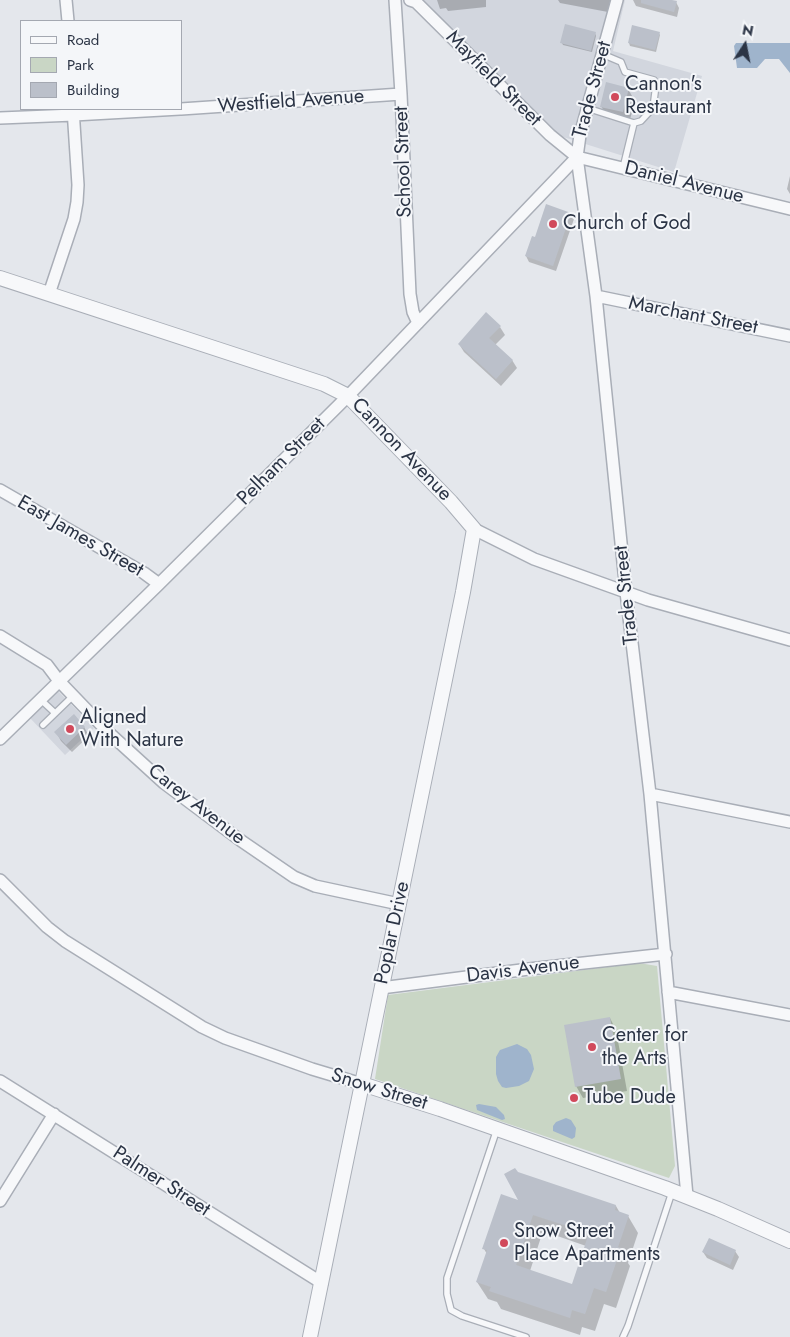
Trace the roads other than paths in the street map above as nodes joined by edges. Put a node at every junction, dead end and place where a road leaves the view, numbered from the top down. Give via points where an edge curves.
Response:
1 (66, 0) edge
2 (395, 0) edge
3 (410, 0) edge
4 (617, 0) edge
5 (68, 20) edge
6 (602, 54) junction
7 (401, 94) junction
8 (587, 108) junction
9 (182, 109) edge
10 (145, 110) edge
11 (74, 112) edge
12 (0, 118) edge
13 (634, 123) junction
14 (577, 157) junction
15 (623, 168) junction
16 (790, 209) edge
17 (0, 278) edge
18 (49, 294) junction
19 (596, 296) junction
20 (418, 322) junction
21 (790, 336) edge
22 (348, 396) junction
23 (0, 490) edge
24 (474, 529) junction
25 (159, 584) junction
26 (626, 592) junction
27 (0, 636) edge
28 (790, 640) edge
29 (59, 681) junction
30 (73, 696) junction
31 (40, 700) junction
32 (55, 713) junction
33 (43, 724) dead end
34 (0, 739) edge
35 (650, 794) junction
36 (790, 822) edge
37 (0, 880) edge
38 (399, 904) junction
39 (666, 954) junction
40 (381, 988) junction
41 (668, 992) junction
42 (790, 1014) edge
43 (0, 1081) edge
44 (362, 1084) junction
45 (54, 1114) junction
46 (497, 1129) junction
47 (672, 1190) junction
48 (686, 1196) junction
49 (0, 1202) edge
50 (790, 1241) edge
51 (322, 1283) junction
52 (310, 1337) edge
53 (526, 1337) edge
54 (623, 1337) edge

1 - 5 street
2 - 7 street, School Street
3 - 14 street, Mayfield Street via 416,2 550,135
4 - 6 street, Trade Street
6 - 8 street, Trade Street
6 - 13 lane via 621,62 625,72 654,80 653,108 641,121
7 - 9 street, Westfield Avenue
7 - 20 street, School Street via 410,294
8 - 13 lane
8 - 14 street, Trade Street
10 - 11 street, Westfield Avenue
11 - 12 street, Westfield Avenue
11 - 18 street via 77,202
13 - 15 lane
14 - 15 street, Daniel Avenue
14 - 19 street, Trade Street
14 - 20 street, Pelham Street
15 - 16 street, Daniel Avenue
17 - 18 street, Cannon Avenue
18 - 22 street, Cannon Avenue via 324,384
19 - 21 street, Marchant Street
19 - 26 street, Trade Street
20 - 22 street, Pelham Street
22 - 24 street, Cannon Avenue
22 - 25 street, Pelham Street
23 - 25 street, East James Street
24 - 26 street, Cannon Avenue via 534,559
24 - 38 street, Poplar Drive
25 - 29 street, Pelham Street
26 - 28 street, Cannon Avenue
26 - 35 street, Trade Street
27 - 29 street, Carey Avenue via 40,660
29 - 30 street, Carey Avenue
29 - 31 street, Pelham Street
30 - 32 lane
30 - 38 street, Carey Avenue via 164,783 294,877 315,886
31 - 32 lane
31 - 34 street, Pelham Street
32 - 33 lane
35 - 36 street
35 - 39 street, Trade Street
37 - 44 street, Snow Street via 41,922 65,941 202,1028
38 - 40 street, Poplar Drive
39 - 40 street, Davis Avenue
39 - 41 street, Trade Street
40 - 44 street, Poplar Drive
41 - 42 street
41 - 48 street, Trade Street
43 - 45 street, Palmer Street
44 - 46 street, Snow Street
44 - 51 street, Poplar Drive
45 - 49 street
45 - 51 street, Palmer Street
46 - 47 street, Snow Street
46 - 53 lane via 447,1278 447,1294 451,1310 462,1316
47 - 48 street, Snow Street
47 - 54 lane
48 - 50 street, Snow Street
51 - 52 street, Poplar Drive

